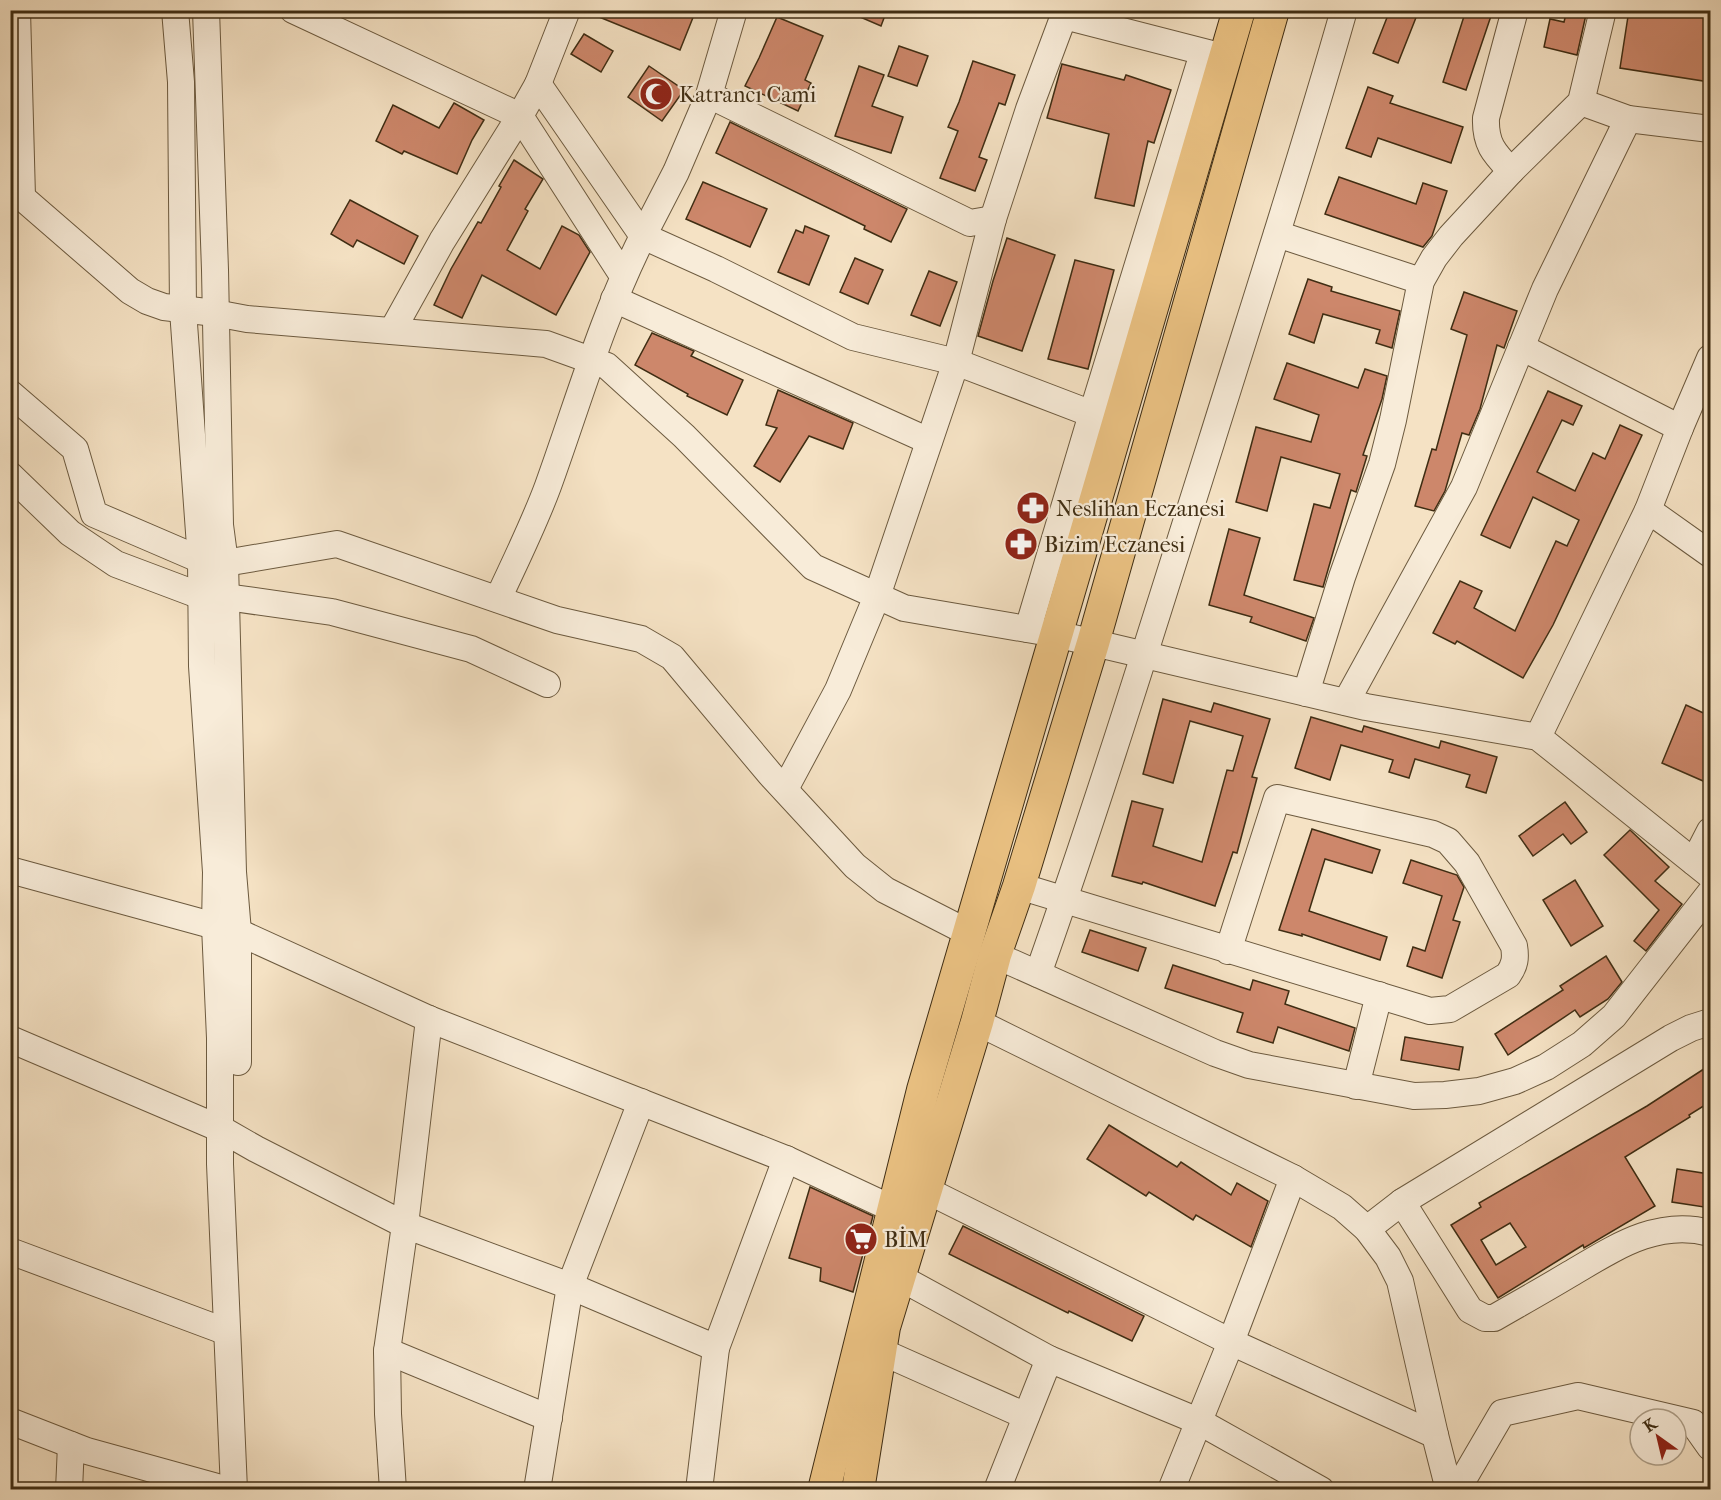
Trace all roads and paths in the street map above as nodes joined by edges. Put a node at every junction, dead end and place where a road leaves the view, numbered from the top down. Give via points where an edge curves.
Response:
1 (18, 10) edge
2 (175, 10) edge
3 (206, 10) edge
4 (293, 10) edge
5 (567, 10) edge
6 (734, 10) edge
7 (1239, 10) edge
8 (1273, 10) edge
9 (1344, 10) edge
10 (1515, 10) edge
11 (1603, 10) edge
12 (1065, 13) edge
13 (538, 84) junction
14 (709, 95) junction
15 (1581, 102) junction
16 (520, 117) junction
17 (1628, 119) junction
18 (1710, 129) edge
19 (1510, 171) junction
20 (16, 192) edge
21 (993, 219) junction
22 (1277, 234) junction
23 (643, 236) junction
24 (1421, 281) junction
25 (619, 288) junction
26 (183, 310) junction
27 (216, 313) junction
28 (392, 331) junction
29 (1521, 347) junction
30 (1710, 358) edge
31 (590, 360) junction
32 (956, 362) junction
33 (10, 393) edge
34 (1106, 417) junction
35 (1680, 428) junction
36 (929, 441) junction
37 (10, 474) edge
38 (1648, 510) junction
39 (1710, 554) edge
40 (213, 562) junction
41 (214, 596) junction
42 (877, 596) junction
43 (498, 599) junction
44 (1042, 631) junction
45 (1093, 643) junction
46 (1144, 655) junction
47 (547, 684) dead end
48 (1306, 693) junction
49 (1346, 702) junction
50 (1538, 736) junction
51 (785, 789) junction
52 (1710, 831) edge
53 (1702, 869) edge
54 (10, 870) edge
55 (1019, 886) junction
56 (1710, 893) edge
57 (1064, 901) junction
58 (226, 929) junction
59 (969, 933) junction
60 (1228, 951) junction
61 (995, 955) junction
62 (1038, 974) junction
63 (1379, 995) junction
64 (429, 1018) junction
65 (977, 1022) junction
66 (1710, 1022) edge
67 (10, 1039) edge
68 (1356, 1086) junction
69 (641, 1102) junction
70 (229, 1134) junction
71 (786, 1160) junction
72 (1293, 1179) junction
73 (926, 1190) junction
74 (1402, 1202) junction
75 (893, 1209) junction
76 (405, 1225) junction
77 (1367, 1229) junction
78 (1710, 1233) edge
79 (10, 1251) edge
80 (899, 1277) junction
81 (570, 1286) junction
82 (227, 1332) junction
83 (1231, 1342) junction
84 (716, 1348) junction
85 (387, 1351) junction
86 (880, 1351) junction
87 (1049, 1359) junction
88 (1026, 1416) junction
89 (549, 1418) junction
90 (1198, 1420) junction
91 (10, 1421) edge
92 (1435, 1435) junction
93 (71, 1445) junction
94 (1710, 1447) edge
95 (998, 1489) edge
96 (69, 1490) edge
97 (228, 1490) edge
98 (234, 1490) edge
99 (252, 1490) edge
100 (393, 1490) edge
101 (537, 1490) edge
102 (699, 1490) edge
103 (824, 1490) edge
104 (858, 1490) edge
105 (1171, 1490) edge
106 (1321, 1490) edge
107 (1449, 1490) edge
108 (1457, 1490) edge

1 - 20 street
2 - 26 street via 181,82
3 - 27 street
4 - 16 street
5 - 13 street
6 - 14 street
7 - 34 main road
8 - 45 main road
9 - 22 street
10 - 19 street via 1486,125 1490,147
11 - 15 street
12 - 21 street
12 - 34 street via 1212,54 1199,66
13 - 16 street
13 - 23 street
14 - 21 street via 970,224
14 - 23 street
15 - 17 street
15 - 19 street
16 - 25 street
16 - 28 street via 442,241
17 - 18 street
17 - 29 street
19 - 24 street via 1451,236
20 - 26 street via 130,291 164,307
21 - 32 street
22 - 24 street
22 - 46 street
23 - 25 street
23 - 32 street via 853,337
24 - 48 street via 1382,464
25 - 31 street
25 - 36 street
26 - 27 street
26 - 40 street
27 - 28 street
27 - 40 street via 220,525
28 - 31 street via 546,344
29 - 35 street
29 - 49 street via 1464,487
30 - 35 street
31 - 42 street via 607,366 684,436 813,567
31 - 43 street via 548,487
32 - 34 street
32 - 36 street
33 - 40 street via 75,448 94,514
34 - 44 main road
35 - 38 street
36 - 42 street
37 - 41 street via 70,533 116,564
38 - 39 street
38 - 50 street
40 - 41 street
40 - 43 street via 337,544
41 - 47 street via 332,612 471,649
41 - 58 street via 233,872
42 - 44 street via 904,608
42 - 51 street via 838,690
43 - 51 street via 557,620 641,639 672,657
44 - 45 street
44 - 59 main road
45 - 46 street
45 - 55 main road
46 - 48 street
46 - 57 street
48 - 49 street
49 - 50 street
50 - 53 street
51 - 59 street via 855,866 885,890
52 - 53 street
54 - 58 street
55 - 57 street
55 - 61 main road
56 - 68 street via 1614,1016 1582,1044 1546,1067 1479,1091 1445,1095 1414,1096
57 - 60 street
57 - 62 street
58 - 64 street
58 - 70 street
59 - 75 main road
60 - 63 street
60 - 63 street via 1277,798 1433,834 1448,841 1467,863 1514,946 1513,967 1508,975 1439,1012
61 - 62 street
61 - 65 main road
62 - 68 street via 1249,1065
63 - 68 street
64 - 69 street
64 - 76 street
65 - 72 street
65 - 73 main road
66 - 74 street via 1671,1038
67 - 70 street
69 - 71 street
69 - 81 street
70 - 76 street
70 - 82 street via 220,1164
70 - 99 street
71 - 75 street
71 - 84 street
72 - 77 street via 1342,1207
72 - 83 street
73 - 80 main road
73 - 83 street
74 - 77 street
74 - 78 street via 1470,1310 1485,1318 1494,1318 1627,1241 1678,1230
75 - 103 main road
76 - 81 street
76 - 85 street
77 - 92 street via 1400,1281
79 - 82 street
80 - 86 main road
80 - 87 street
81 - 84 street
81 - 89 street
82 - 98 street
83 - 90 street
83 - 92 street
84 - 102 street
85 - 89 street
85 - 100 street
86 - 88 street
86 - 104 main road
87 - 88 street
87 - 90 street
88 - 95 street
89 - 101 street
90 - 105 street
90 - 106 street
91 - 93 street
92 - 107 street
93 - 96 street
93 - 97 street
94 - 108 street via 1693,1423 1578,1396 1502,1413

